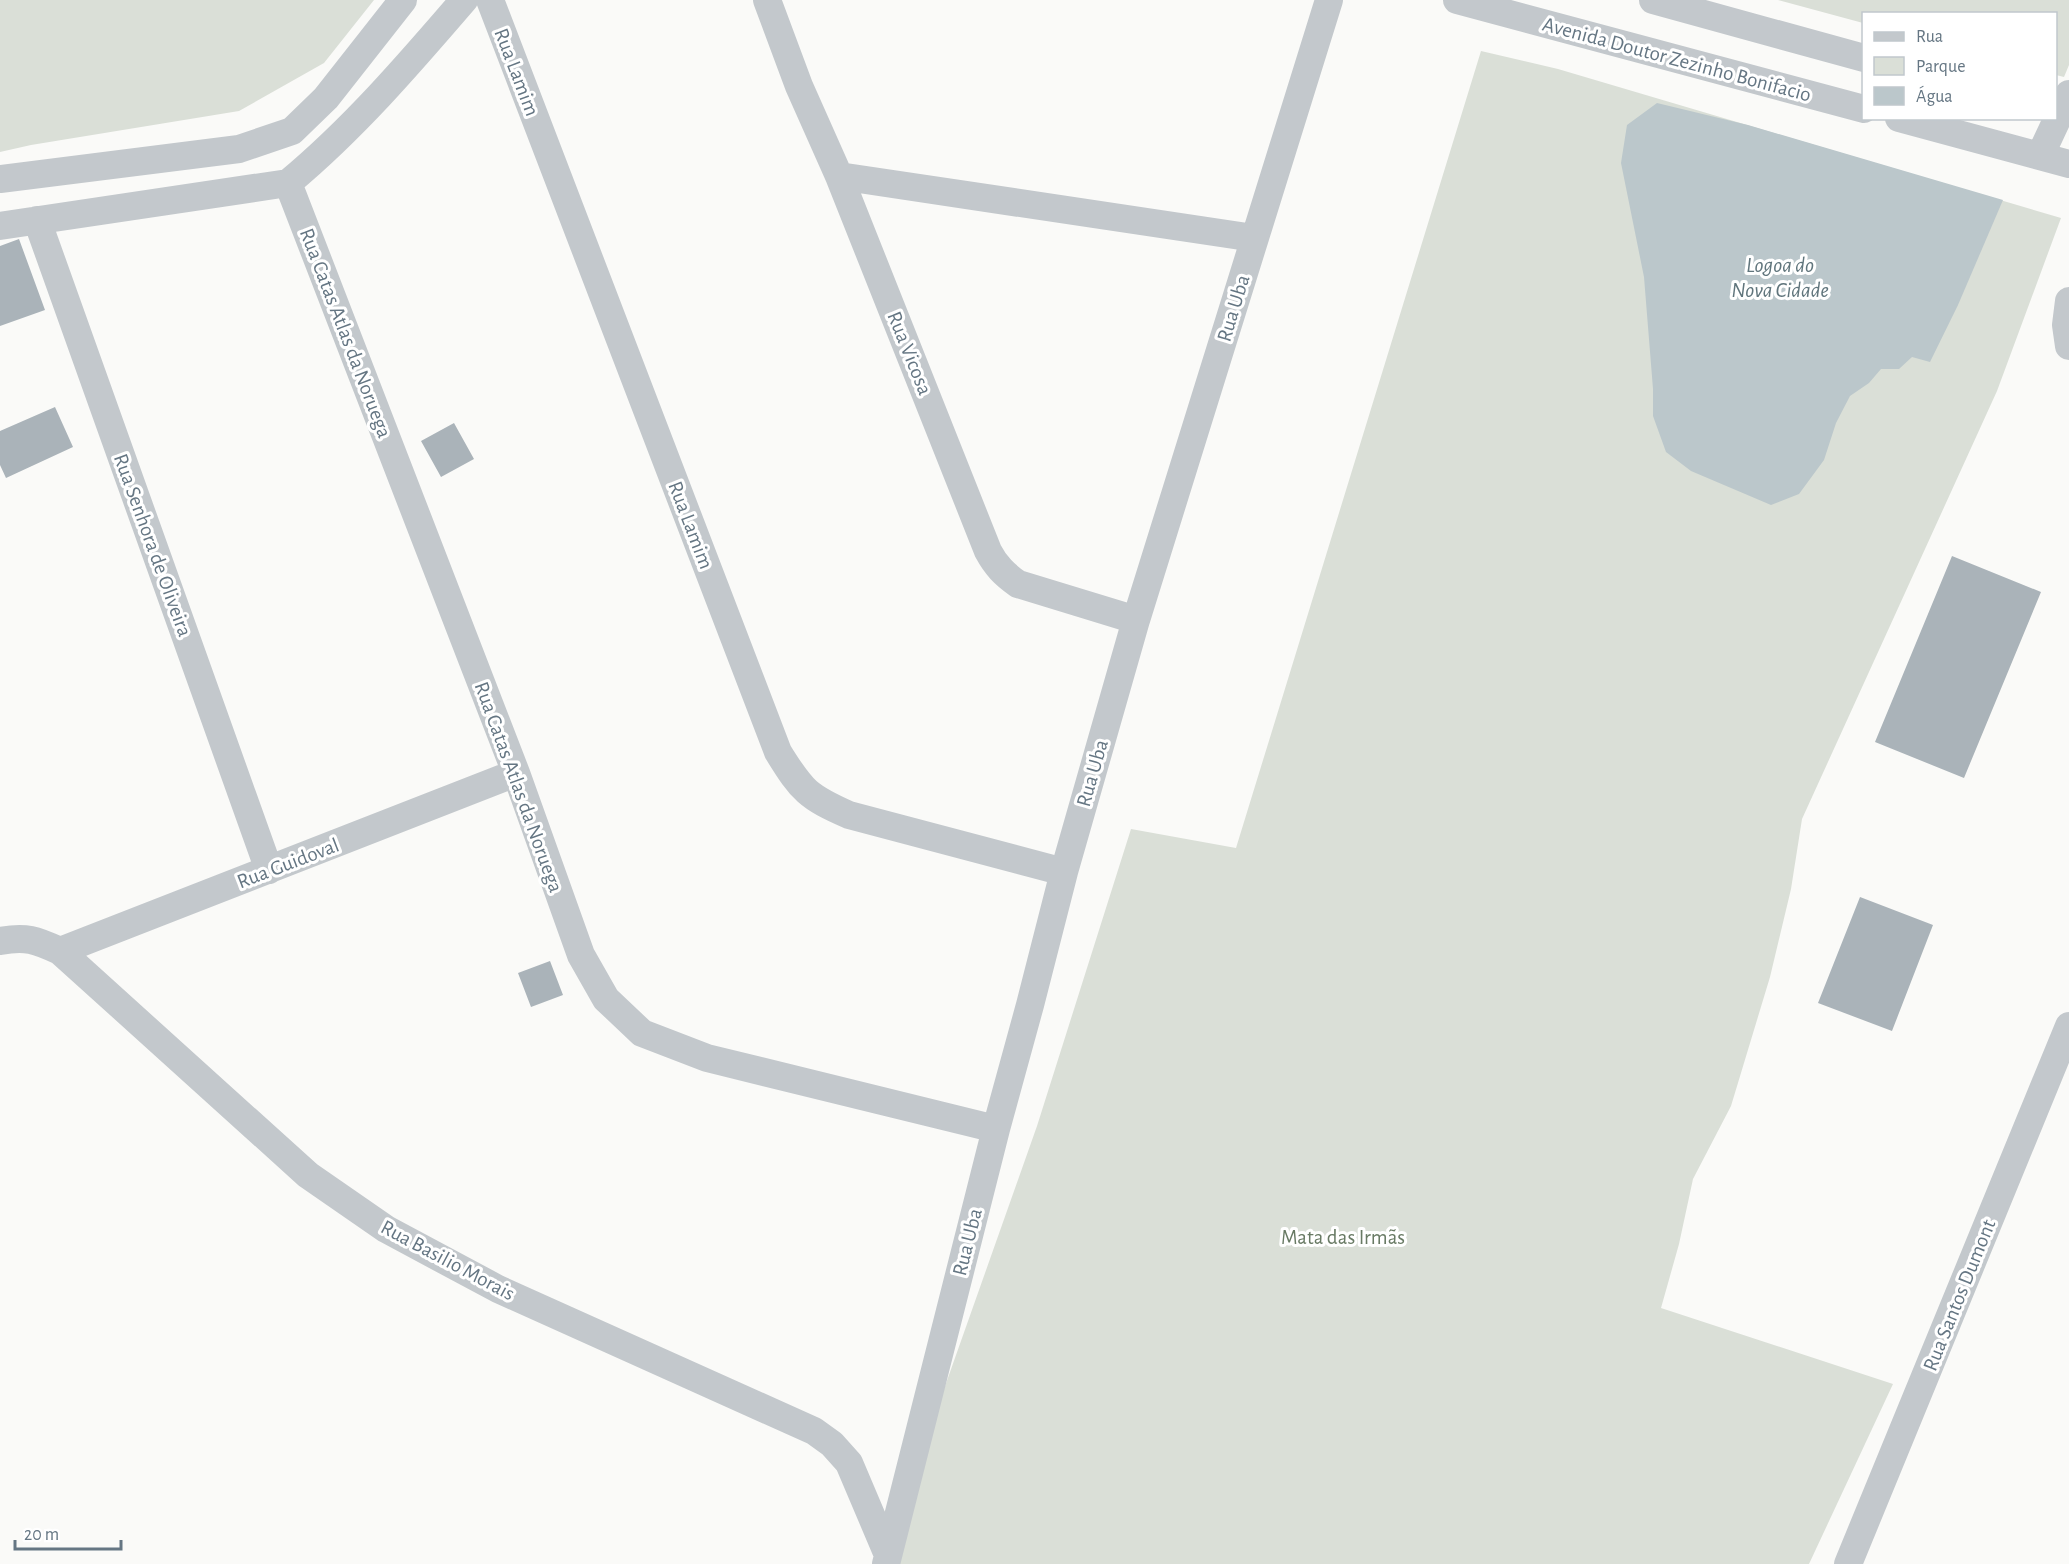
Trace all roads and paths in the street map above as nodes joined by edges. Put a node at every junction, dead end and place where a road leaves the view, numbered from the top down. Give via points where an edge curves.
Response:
1 (403, 0) edge
2 (464, 0) edge
3 (490, 0) edge
4 (767, 0) edge
5 (1329, 0) edge
6 (1456, 0) edge
7 (1653, 0) edge
8 (1862, 58) edge
9 (2064, 107) edge
10 (1862, 109) edge
11 (1906, 120) edge
12 (2040, 156) junction
13 (2069, 164) edge
14 (840, 176) junction
15 (0, 179) edge
16 (288, 183) junction
17 (37, 220) junction
18 (0, 226) edge
19 (1254, 238) junction
20 (2069, 301) edge
21 (2069, 346) edge
22 (1136, 620) junction
23 (516, 773) junction
24 (269, 870) junction
25 (1064, 872) junction
26 (0, 941) edge
27 (60, 951) junction
28 (2069, 1026) edge
29 (996, 1129) junction
30 (887, 1559) edge
31 (1848, 1564) edge

1 - 15 street via 326,98 292,131 239,149
2 - 16 street via 321,156
3 - 25 street, Rua Lamim via 778,752 798,785 819,802 849,815
4 - 14 street, Rua Vicosa via 799,86
5 - 19 street, Rua Uba
6 - 10 street, Avenida Doutor Zezinho Bonifacio
7 - 8 street
9 - 12 street
11 - 12 street
12 - 13 street
14 - 19 street
14 - 22 street, Rua Vicosa via 996,565 1017,584
16 - 17 street
16 - 23 street, Rua Catas Atlas da Noruega
17 - 18 street
17 - 24 street, Rua Senhora de Oliveira
19 - 22 street, Rua Uba
20 - 21 street
22 - 25 street, Rua Uba
23 - 24 street, Rua Guidoval
23 - 29 street, Rua Catas Atlas da Noruega via 581,955 606,999 642,1033 706,1058
24 - 27 street, Rua Guidoval
25 - 29 street, Rua Uba
26 - 27 street, Rua Basilio Morais via 36,939
27 - 30 street, Rua Basilio Morais via 308,1175 386,1229 498,1289 814,1431 832,1444 849,1463
28 - 31 street, Rua Santos Dumont
29 - 30 street, Rua Uba

